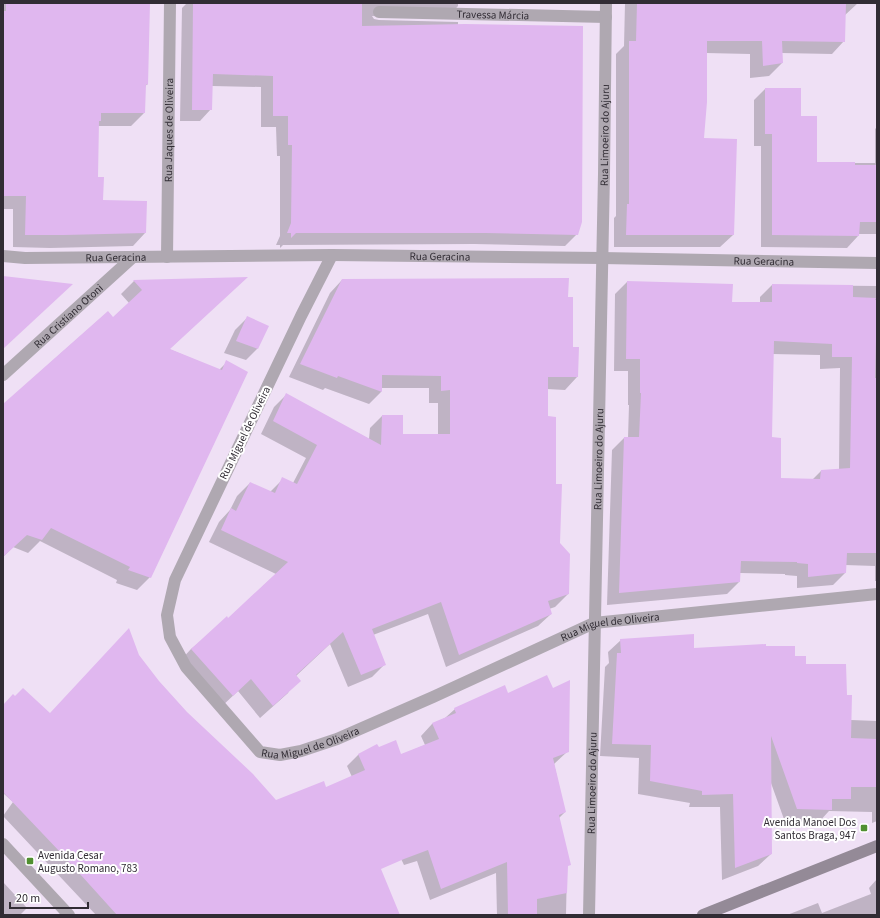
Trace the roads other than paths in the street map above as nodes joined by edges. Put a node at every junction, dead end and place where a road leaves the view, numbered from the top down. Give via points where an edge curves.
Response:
1 (170, 3) edge
2 (606, 3) edge
3 (379, 12) dead end
4 (606, 17) junction
5 (332, 255) junction
6 (3, 256) edge
7 (133, 257) junction
8 (167, 257) junction
9 (602, 258) junction
10 (877, 262) edge
11 (3, 375) edge
12 (877, 594) edge
13 (594, 623) junction
14 (3, 844) edge
15 (877, 846) edge
16 (69, 915) edge
17 (589, 915) edge
18 (703, 915) edge

1 - 8 street, Rua Jaques de Oliveira
2 - 4 street, Rua Limoeiro do Ajuru
3 - 4 street, Travessa Márcia
4 - 9 street, Rua Limoeiro do Ajuru
5 - 8 street, Rua Geracina
5 - 9 street, Rua Geracina
5 - 13 street, Rua Miguel de Oliveira via 175,580 167,615 170,637 186,667 260,752 280,755 337,739
6 - 7 street, Rua Geracina
7 - 8 street, Rua Geracina
7 - 11 street, Rua Cristiano Otoni
9 - 10 street, Rua Geracina
9 - 13 street, Rua Limoeiro do Ajuru
12 - 13 street, Rua Miguel de Oliveira
13 - 17 street, Rua Limoeiro do Ajuru
14 - 16 street
15 - 18 street

